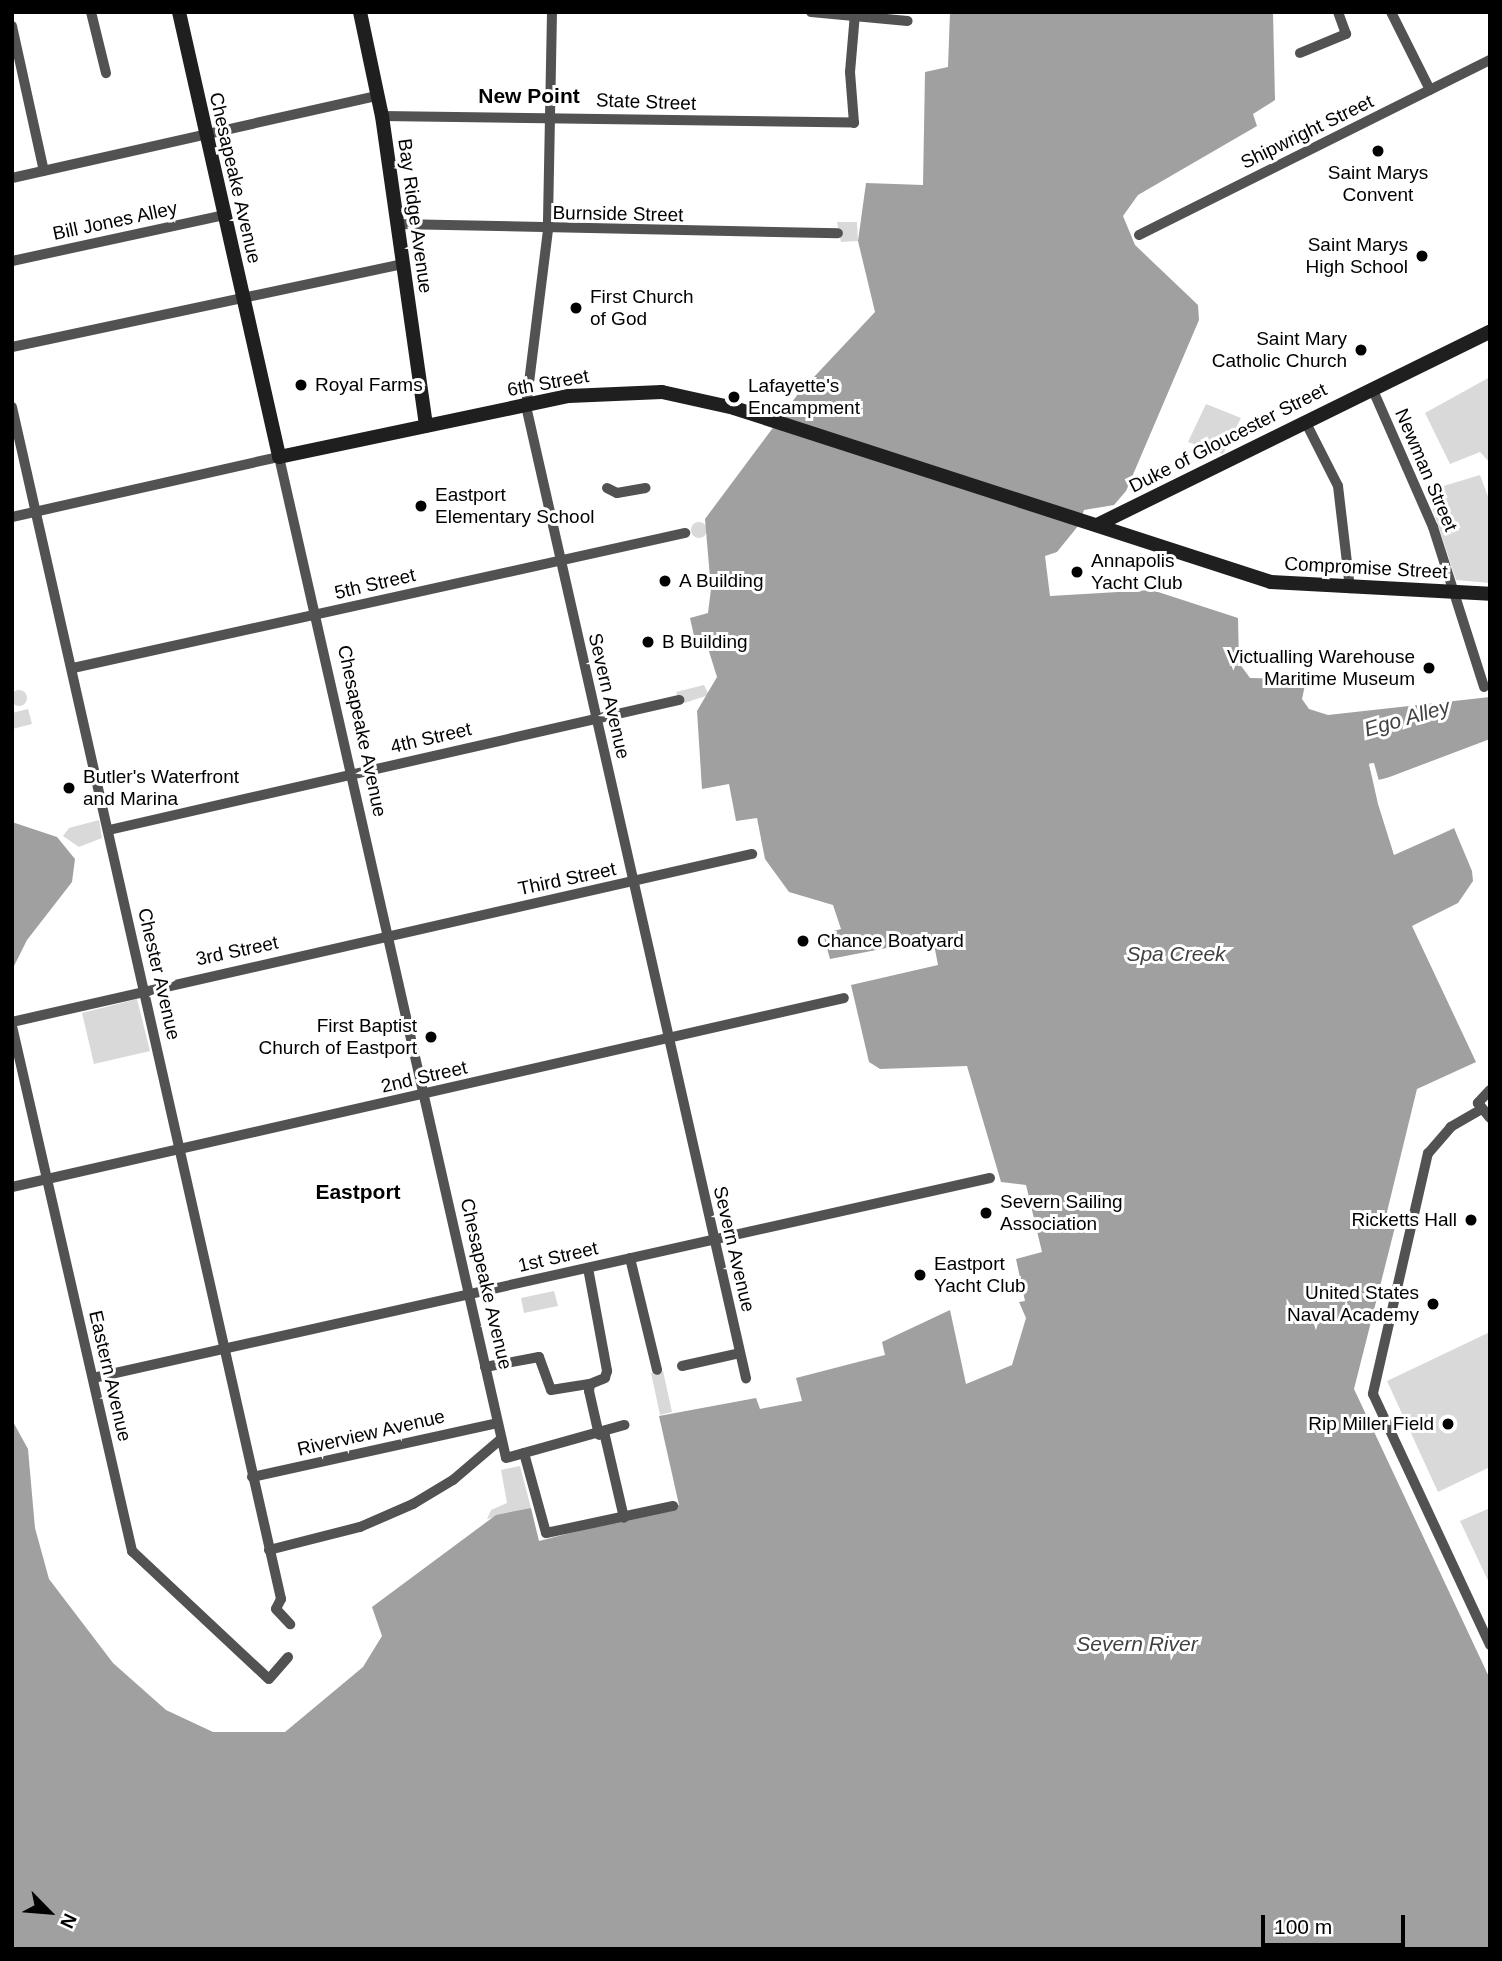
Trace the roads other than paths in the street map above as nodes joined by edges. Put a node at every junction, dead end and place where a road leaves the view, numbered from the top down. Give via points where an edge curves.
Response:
1 (91, 12) edge
2 (179, 12) edge
3 (360, 12) edge
4 (552, 12) edge
5 (811, 12) edge
6 (1338, 12) edge
7 (1391, 12) edge
8 (855, 15) junction
9 (908, 21) dead end
10 (12, 26) edge
11 (1300, 53) dead end
12 (1490, 60) edge
13 (106, 73) dead end
14 (1430, 90) junction
15 (377, 96) junction
16 (382, 116) junction
17 (548, 117) junction
18 (205, 134) junction
19 (44, 171) junction
20 (12, 178) edge
21 (225, 215) junction
22 (397, 224) junction
23 (548, 230) junction
24 (838, 233) dead end
25 (1139, 235) dead end
26 (12, 261) edge
27 (402, 264) junction
28 (242, 296) junction
29 (1490, 332) edge
30 (12, 347) edge
31 (1372, 388) junction
32 (526, 406) junction
33 (12, 407) edge
34 (1304, 421) junction
35 (426, 426) junction
36 (279, 457) junction
37 (607, 488) dead end
38 (646, 488) dead end
39 (36, 511) junction
40 (12, 517) edge
41 (1082, 520) joint
42 (1097, 525) junction
43 (685, 533) dead end
44 (560, 561) junction
45 (1350, 588) junction
46 (1453, 591) junction
47 (1490, 594) edge
48 (317, 615) junction
49 (73, 668) junction
50 (1484, 687) dead end
51 (678, 700) dead end
52 (595, 719) junction
53 (351, 774) junction
54 (109, 830) junction
55 (752, 854) dead end
56 (633, 883) junction
57 (388, 936) junction
58 (144, 989) junction
59 (844, 998) dead end
60 (12, 1024) edge
61 (669, 1038) junction
62 (1490, 1090) edge
63 (423, 1095) junction
64 (1480, 1110) junction
65 (1490, 1118) edge
66 (180, 1150) junction
67 (990, 1178) dead end
68 (48, 1179) junction
69 (12, 1187) edge
70 (714, 1241) junction
71 (630, 1258) junction
72 (588, 1268) junction
73 (470, 1295) junction
74 (223, 1349) junction
75 (740, 1353) junction
76 (682, 1366) dead end
77 (485, 1367) junction
78 (657, 1370) dead end
79 (93, 1378) junction
80 (746, 1378) dead end
81 (590, 1384) junction
82 (497, 1423) junction
83 (624, 1425) dead end
84 (602, 1433) junction
85 (501, 1439) junction
86 (524, 1453) junction
87 (252, 1478) junction
88 (673, 1506) dead end
89 (624, 1518) junction
90 (269, 1550) junction
91 (290, 1624) dead end
92 (1490, 1645) edge
93 (288, 1657) dead end

1 - 13 street
2 - 18 main road, Chesapeake Avenue
3 - 15 main road, Bay Ridge Avenue
4 - 17 street, Severn Avenue
5 - 8 street
6 - 11 street via 1346,34
7 - 14 street
8 - 9 street
8 - 17 street, State Street via 850,72 855,123
10 - 19 street
12 - 14 street, Shipwright Street
14 - 25 street, Shipwright Street
15 - 16 main road, Bay Ridge Avenue
15 - 18 street
16 - 17 street, State Street
16 - 22 main road, Bay Ridge Avenue
17 - 23 street, Severn Avenue
18 - 19 street
18 - 21 main road, Chesapeake Avenue
19 - 20 street
21 - 26 street, Bill Jones Alley
21 - 28 main road, Chesapeake Avenue
22 - 23 street, Burnside Street
22 - 27 main road, Bay Ridge Avenue
23 - 24 street, Burnside Street
23 - 32 street, Severn Avenue
27 - 28 street
27 - 35 main road, Bay Ridge Avenue
28 - 30 street
28 - 36 main road, Chesapeake Avenue
29 - 31 main road, Duke of Gloucester Street
31 - 34 main road, Duke of Gloucester Street
31 - 46 street, Newman Street via 1420,494
32 - 35 main road, 6th Street
32 - 41 main road, 6th Street via 577,395 662,392 734,408
32 - 44 street, Severn Avenue
33 - 39 street, Chester Avenue
34 - 42 main road, Duke of Gloucester Street
34 - 45 street via 1338,486
35 - 36 main road, 6th Street
36 - 39 street, 6th Street
36 - 48 street, Chesapeake Avenue
37 - 38 street via 617,492
39 - 40 street, 6th Street
39 - 49 street, Chester Avenue
41 - 42 main road, Compromise Street
42 - 45 main road, Compromise Street via 1271,582
43 - 44 street, 5th Street
44 - 48 street, 5th Street
44 - 52 street, Severn Avenue
45 - 46 main road, Compromise Street
46 - 47 main road, Compromise Street
46 - 50 street, Newman Street
48 - 49 street, 5th Street
48 - 53 street, Chesapeake Avenue
49 - 54 street, Chester Avenue
51 - 52 street, 4th Street
52 - 53 street, 4th Street
52 - 56 street, Severn Avenue
53 - 54 street, 4th Street
53 - 57 street, Chesapeake Avenue
54 - 58 street, Chester Avenue
55 - 56 street, Third Street
56 - 57 street, Third Street
56 - 61 street, Severn Avenue
57 - 58 street, 3rd Street
57 - 63 street, Chesapeake Avenue
58 - 60 street, 3rd Street
58 - 66 street, Chester Avenue
59 - 61 street, 2nd Street
60 - 68 street, Eastern Avenue
61 - 63 street, 2nd Street
61 - 70 street, Severn Avenue
62 - 64 street via 1481,1095
63 - 66 street, 2nd Street
63 - 73 street, Chesapeake Avenue
64 - 65 street
64 - 92 street via 1451,1127 1428,1153 1373,1394
66 - 68 street, 2nd Street
66 - 74 street, Chester Avenue
67 - 70 street, 1st Street
68 - 69 street, 2nd Street
68 - 79 street, Eastern Avenue
70 - 71 street, 1st Street
70 - 75 street, Severn Avenue
71 - 72 street, 1st Street
71 - 78 street
72 - 73 street, 1st Street
72 - 81 street via 607,1371 605,1378
73 - 74 street, 1st Street
73 - 77 street, Chesapeake Avenue
74 - 79 street, 1st Street
74 - 87 street, Chester Avenue
75 - 76 street
75 - 80 street, Severn Avenue
77 - 81 street via 539,1357 551,1390
77 - 82 street, Chesapeake Avenue
79 - 93 street, Eastern Avenue via 132,1551 268,1679
81 - 84 street
82 - 85 street, Chesapeake Avenue
82 - 87 street, Riverview Avenue
83 - 84 street
84 - 86 street
84 - 89 street
85 - 86 street, Chesapeake Avenue via 506,1458
85 - 90 street via 453,1480 413,1504 360,1527
86 - 89 street via 542,1530 553,1534
87 - 90 street, Chester Avenue
88 - 89 street
90 - 91 street, Chester Avenue via 281,1599 276,1609

